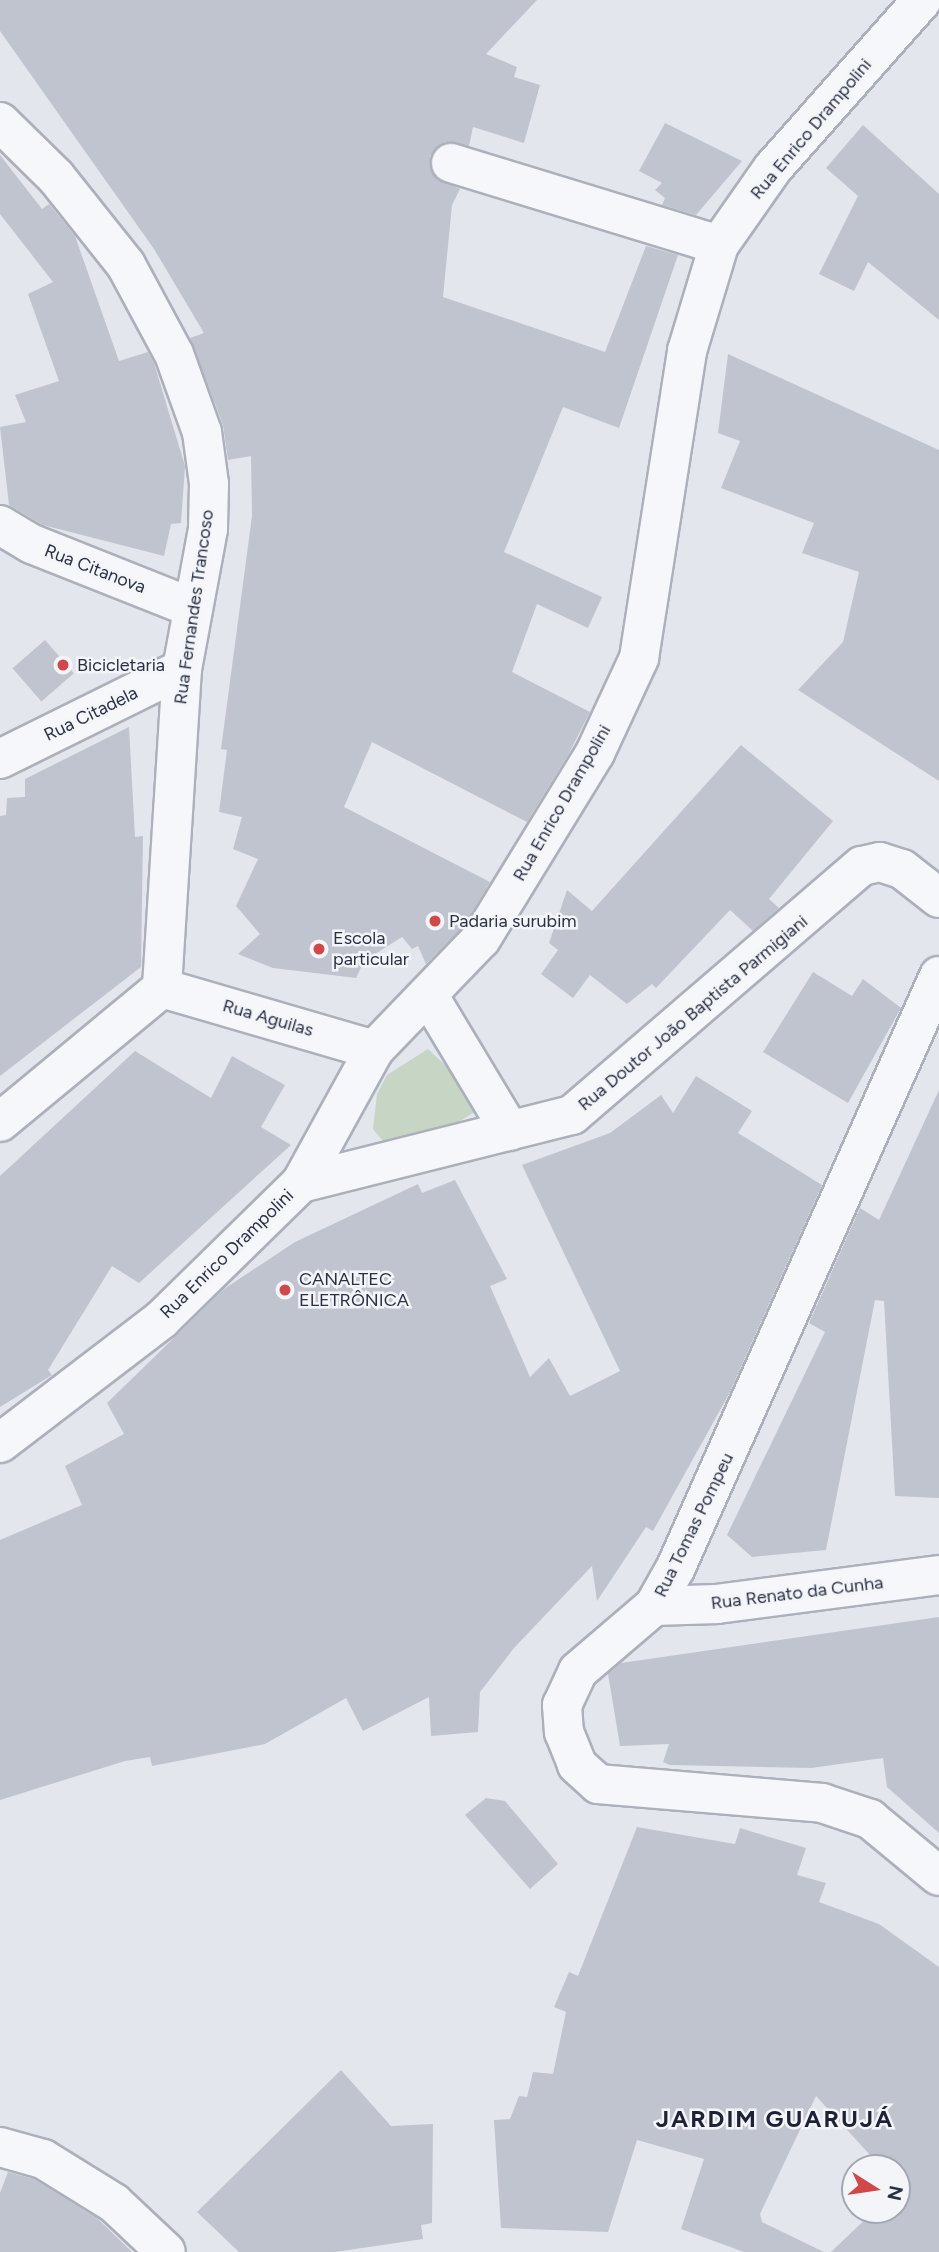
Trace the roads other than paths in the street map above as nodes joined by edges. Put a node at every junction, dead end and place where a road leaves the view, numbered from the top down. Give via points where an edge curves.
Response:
1 (922, 0) edge
2 (0, 122) edge
3 (451, 163) dead end
4 (719, 245) junction
5 (0, 525) edge
6 (194, 608) junction
7 (182, 669) junction
8 (0, 759) edge
9 (939, 898) edge
10 (939, 976) edge
11 (162, 988) junction
12 (430, 998) junction
13 (374, 1050) junction
14 (0, 1122) edge
15 (510, 1131) junction
16 (301, 1183) junction
17 (0, 1443) edge
18 (939, 1575) edge
19 (654, 1606) junction
20 (939, 1876) edge
21 (0, 2147) edge
22 (166, 2252) edge

1 - 4 street, Rua Enrico Drampolini via 773,168
2 - 6 street, Rua Fernandes Trancoso via 56,177 127,265 174,355 202,432 209,484
3 - 4 street
4 - 12 street, Rua Enrico Drampolini via 687,351 639,658 595,753 481,939
5 - 6 street, Rua Citanova via 32,544
6 - 7 street, Rua Fernandes Trancoso
7 - 8 street, Rua Citadela
7 - 11 street, Rua Fernandes Trancoso
9 - 15 street, Rua Doutor João Baptista Parmigiani via 902,869 880,862 862,866 603,1093 572,1115
10 - 19 street, Rua Tomas Pompeu via 704,1510
11 - 13 street, Rua Aguilas
11 - 14 street
12 - 13 street, Rua Enrico Drampolini
12 - 15 street
13 - 16 street, Rua Enrico Drampolini
15 - 16 street, Rua Doutor João Baptista Parmigiani
16 - 17 street, Rua Enrico Drampolini via 162,1319
18 - 19 street, Rua Renato da Cunha via 717,1604
19 - 20 street, Rua Tomas Pompeu via 568,1687 564,1732 584,1771 598,1784 621,1790 822,1803 870,1819
21 - 22 street via 43,2159 114,2203

